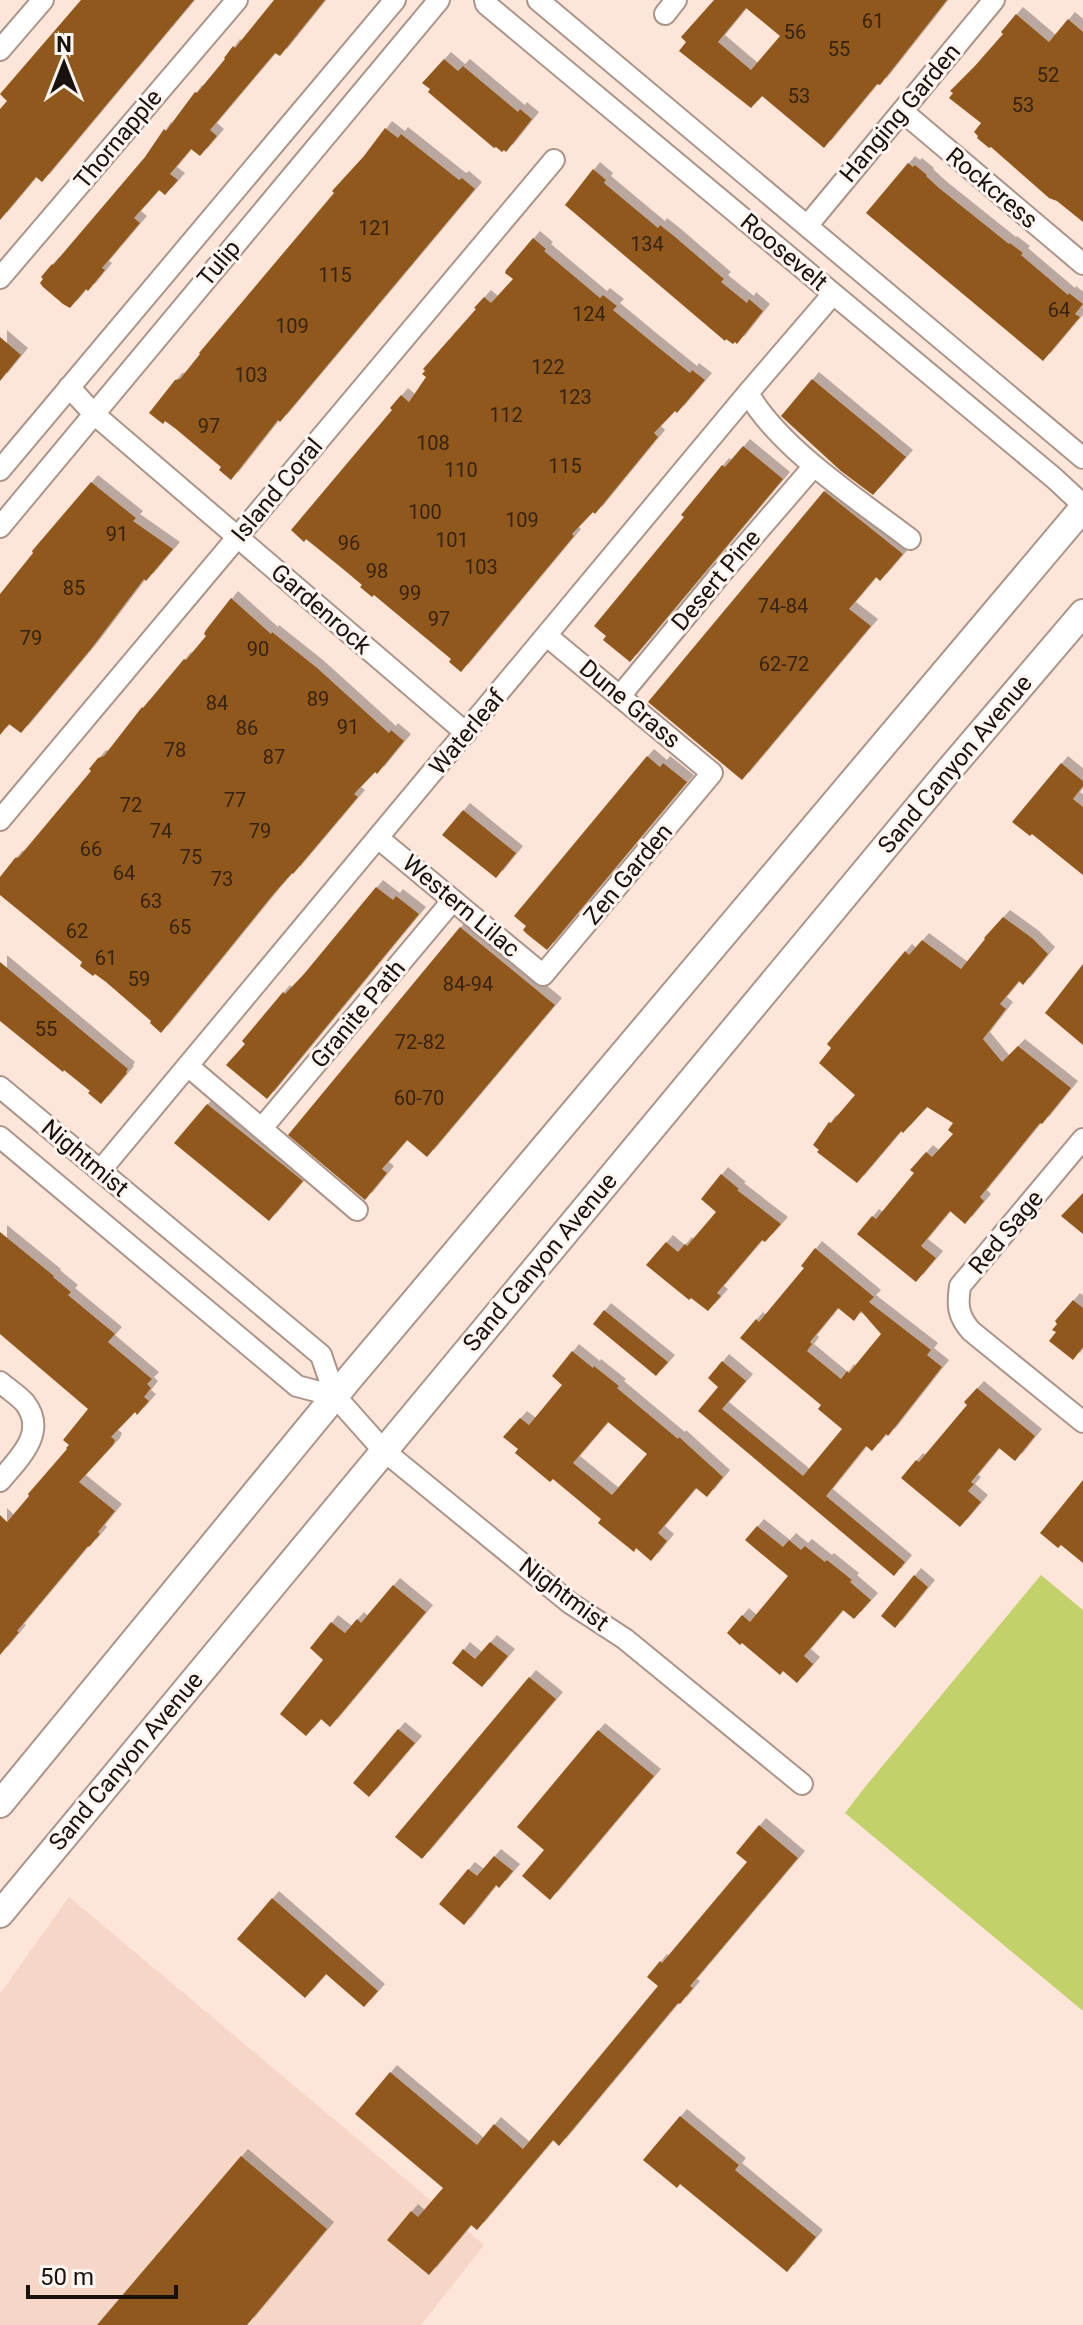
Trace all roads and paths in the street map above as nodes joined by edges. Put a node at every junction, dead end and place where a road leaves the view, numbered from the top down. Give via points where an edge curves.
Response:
1 (43, 0) edge
2 (237, 0) edge
3 (395, 0) edge
4 (439, 0) edge
5 (485, 0) edge
6 (538, 0) edge
7 (994, 0) edge
8 (0, 50) edge
9 (902, 111) junction
10 (554, 160) dead end
11 (807, 226) junction
12 (1083, 264) edge
13 (0, 278) edge
14 (833, 294) junction
15 (69, 387) junction
16 (748, 393) junction
17 (94, 414) junction
18 (1083, 458) edge
19 (814, 466) junction
20 (0, 470) edge
21 (1083, 506) edge
22 (0, 527) edge
23 (238, 537) junction
24 (910, 539) dead end
25 (1083, 613) edge
26 (547, 636) junction
27 (620, 696) junction
28 (466, 733) junction
29 (712, 773) joint
30 (0, 820) edge
31 (378, 838) junction
32 (453, 900) junction
33 (543, 975) joint
34 (188, 1066) junction
35 (0, 1087) edge
36 (262, 1128) junction
37 (0, 1137) edge
38 (1083, 1139) edge
39 (100, 1171) junction
40 (357, 1210) dead end
41 (0, 1382) edge
42 (335, 1396) junction
43 (1083, 1422) edge
44 (383, 1450) junction
45 (0, 1481) edge
46 (802, 1784) dead end
47 (0, 1804) edge
48 (0, 1914) edge

1 - 8 street
2 - 13 street, Thornapple
3 - 15 street, Tulip
4 - 17 street, Tulip
5 - 14 street, Roosevelt
6 - 11 street, Roosevelt
7 - 9 street, Hanging Garden
9 - 11 street, Hanging Garden
9 - 12 street, Rockcress
10 - 23 street, Island Coral
11 - 18 street, Roosevelt
14 - 16 street, Waterleaf
14 - 21 street, Roosevelt
15 - 17 street, Gardenrock
15 - 20 street, Tulip
16 - 19 street via 759,413
16 - 26 street, Waterleaf
17 - 22 street, Tulip
17 - 23 street, Gardenrock
19 - 24 street
19 - 27 street, Desert Pine
21 - 42 main road
23 - 28 street, Gardenrock
23 - 30 street, Island Coral
25 - 44 main road, Sand Canyon Avenue
26 - 27 street, Dune Grass
26 - 28 street, Waterleaf
27 - 29 street, Dune Grass
28 - 31 street, Waterleaf
29 - 33 street, Zen Garden
31 - 32 street, Western Lilac
31 - 34 street, Waterleaf
32 - 33 street, Western Lilac
32 - 36 street, Granite Path
34 - 36 street
34 - 39 street, Waterleaf
35 - 39 street, Nightmist
36 - 40 street
37 - 42 street, Nightmist via 297,1386
38 - 43 street, Red Sage via 960,1286 958,1302 960,1317 971,1331
39 - 42 street, Nightmist via 321,1355
41 - 45 street via 23,1401 33,1421 28,1446
42 - 44 street, Nightmist
42 - 47 main road
44 - 46 street, Nightmist
44 - 48 main road, Sand Canyon Avenue

